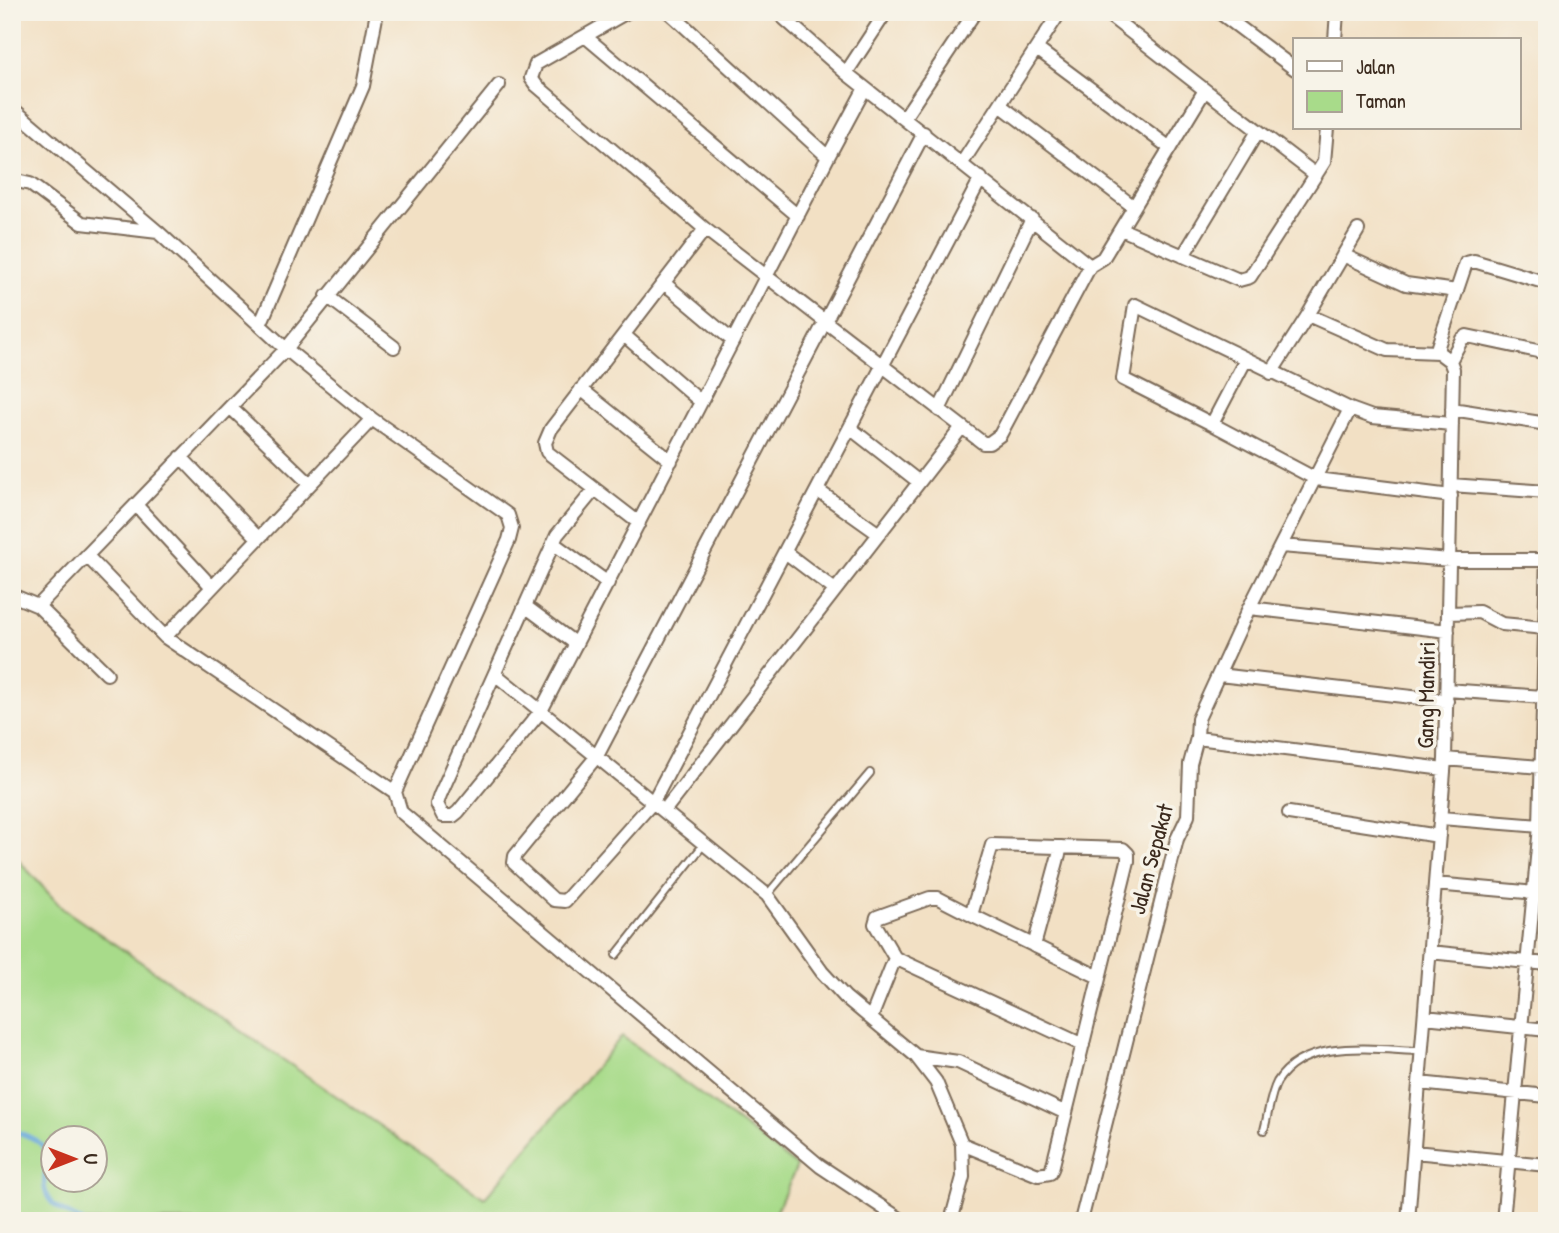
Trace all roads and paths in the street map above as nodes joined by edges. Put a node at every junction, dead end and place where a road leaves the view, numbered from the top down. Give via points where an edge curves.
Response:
1 (377, 12) edge
2 (627, 12) edge
3 (669, 12) edge
4 (777, 12) edge
5 (975, 12) edge
6 (1060, 12) edge
7 (1105, 12) edge
8 (1219, 12) edge
9 (1337, 12) edge
10 (885, 13) edge
11 (586, 37) junction
12 (1335, 38) edge
13 (1037, 49) junction
14 (1293, 68) edge
15 (846, 73) junction
16 (499, 85) dead end
17 (865, 88) junction
18 (1205, 90) junction
19 (1000, 105) junction
20 (12, 108) edge
21 (904, 118) junction
22 (1327, 130) edge
23 (1258, 131) junction
24 (924, 134) junction
25 (1170, 148) junction
26 (828, 157) junction
27 (962, 163) junction
28 (1316, 175) junction
29 (981, 178) junction
30 (12, 180) edge
31 (1134, 207) junction
32 (798, 216) junction
33 (1032, 219) junction
34 (705, 229) junction
35 (1121, 229) junction
36 (1357, 230) dead end
37 (158, 232) junction
38 (1343, 255) junction
39 (1183, 256) junction
40 (1090, 266) junction
41 (766, 277) junction
42 (1547, 282) edge
43 (664, 283) junction
44 (1457, 291) junction
45 (327, 296) junction
46 (1308, 315) junction
47 (824, 322) junction
48 (260, 325) junction
49 (624, 334) junction
50 (733, 341) junction
51 (394, 347) dead end
52 (286, 349) junction
53 (1438, 352) junction
54 (1547, 353) edge
55 (1245, 361) junction
56 (1450, 361) junction
57 (882, 367) junction
58 (1271, 373) junction
59 (581, 389) junction
60 (701, 402) junction
61 (230, 407) junction
62 (1350, 409) junction
63 (1452, 409) junction
64 (939, 410) junction
65 (372, 419) junction
66 (1212, 424) junction
67 (1452, 424) junction
68 (1547, 424) edge
69 (962, 427) junction
70 (850, 428) junction
71 (181, 457) junction
72 (671, 461) junction
73 (1316, 479) junction
74 (919, 482) junction
75 (310, 484) junction
76 (594, 489) junction
77 (817, 490) junction
78 (1451, 491) junction
79 (1547, 492) edge
80 (136, 505) junction
81 (639, 523) junction
82 (878, 534) junction
83 (258, 538) junction
84 (553, 543) junction
85 (1281, 546) junction
86 (785, 552) junction
87 (1547, 553) edge
88 (87, 556) junction
89 (1450, 560) junction
90 (1546, 560) edge
91 (608, 583) junction
92 (212, 587) junction
93 (835, 590) junction
94 (12, 595) edge
95 (38, 606) junction
96 (525, 606) junction
97 (1250, 608) junction
98 (1546, 608) edge
99 (1449, 613) junction
100 (1544, 628) junction
101 (1448, 631) junction
102 (165, 637) junction
103 (576, 644) junction
104 (107, 674) dead end
105 (495, 674) junction
106 (1219, 675) junction
107 (1545, 678) edge
108 (1447, 695) junction
109 (1543, 696) junction
110 (541, 711) junction
111 (1197, 738) junction
112 (1544, 747) edge
113 (597, 756) junction
114 (1445, 764) junction
115 (1541, 767) junction
116 (870, 773) dead end
117 (395, 792) junction
118 (653, 802) junction
119 (664, 811) junction
120 (1289, 813) dead end
121 (1441, 818) junction
122 (1542, 818) edge
123 (1439, 836) junction
124 (704, 844) junction
125 (1061, 847) junction
126 (1435, 884) junction
127 (1533, 892) junction
128 (1547, 894) edge
129 (767, 895) junction
130 (971, 915) junction
131 (1034, 946) junction
132 (1430, 953) junction
133 (616, 956) dead end
134 (895, 958) junction
135 (1527, 962) junction
136 (1547, 964) edge
137 (1099, 977) junction
138 (1425, 1017) junction
139 (871, 1018) junction
140 (1521, 1028) junction
141 (1547, 1030) edge
142 (1083, 1045) junction
143 (1421, 1051) junction
144 (916, 1056) junction
145 (1419, 1083) junction
146 (1515, 1093) junction
147 (1547, 1096) edge
148 (1066, 1113) junction
149 (1264, 1130) dead end
150 (962, 1144) junction
151 (1414, 1153) junction
152 (1509, 1161) junction
153 (1547, 1165) edge
154 (903, 1221) edge
155 (951, 1221) edge
156 (1081, 1221) edge
157 (1408, 1221) edge
158 (1503, 1221) edge

1 - 48 street via 363,86
2 - 11 street
3 - 26 street
4 - 15 street
5 - 21 street
6 - 13 street
7 - 18 street
8 - 14 street
9 - 12 street
10 - 15 street
11 - 32 street
11 - 34 street via 536,64 531,78
13 - 19 street
13 - 25 street
15 - 17 street
16 - 45 street
17 - 21 street
17 - 26 street
18 - 23 street
18 - 25 street
19 - 27 street
19 - 31 street
20 - 37 street
21 - 24 street
22 - 28 street via 1324,162
23 - 28 street
23 - 39 street
24 - 27 street
24 - 47 street
25 - 31 street
26 - 32 street
27 - 29 street
28 - 39 street via 1250,277 1239,280
29 - 33 street
29 - 57 street
30 - 37 street via 30,184 82,223
31 - 35 street
32 - 41 street
33 - 40 street
33 - 64 street
34 - 41 street
34 - 43 street
35 - 39 street
35 - 40 street via 1103,258
36 - 38 street
37 - 48 street
38 - 44 street via 1406,284
38 - 46 street
40 - 69 street via 1000,435 983,443
41 - 47 street
41 - 50 street
42 - 44 street via 1474,261 1466,263
43 - 49 street
43 - 50 street
44 - 53 street
45 - 51 street
45 - 52 street
46 - 53 street via 1387,350
46 - 58 street
47 - 57 street
47 - 113 street
48 - 52 street
49 - 59 street
49 - 60 street
50 - 60 street
52 - 61 street
52 - 65 street
53 - 56 street
54 - 56 street via 1467,335
55 - 58 street
55 - 66 street
55 - 66 street via 1135,305 1123,379
56 - 63 street, Gang Mandiri
57 - 64 street
57 - 70 street
58 - 62 street
59 - 72 street
59 - 76 street via 544,443 547,452
60 - 72 street
61 - 71 street
61 - 75 street
62 - 67 street via 1372,417
62 - 73 street, Jalan Sepakat
63 - 67 street, Gang Mandiri
63 - 68 street
64 - 69 street
65 - 75 street
65 - 117 street via 496,504 509,515 512,528
66 - 73 street
67 - 78 street, Gang Mandiri
69 - 74 street
70 - 74 street
70 - 77 street
71 - 80 street
71 - 83 street
72 - 81 street
73 - 78 street
73 - 85 street, Jalan Sepakat
74 - 82 street
75 - 83 street
76 - 81 street
76 - 84 street
77 - 82 street
77 - 86 street
78 - 79 street
78 - 89 street, Gang Mandiri
80 - 88 street
80 - 92 street
81 - 91 street
82 - 93 street
83 - 92 street
84 - 91 street
84 - 96 street
85 - 89 street
85 - 97 street, Jalan Sepakat
86 - 93 street
86 - 118 street
87 - 90 street
88 - 95 street
88 - 102 street
89 - 90 street
89 - 99 street, Gang Mandiri
90 - 98 street
91 - 103 street
92 - 102 street
93 - 119 street
94 - 95 street
95 - 104 street
96 - 103 street
96 - 105 street
97 - 101 street
97 - 106 street, Jalan Sepakat
98 - 100 street
99 - 100 street via 1479,612 1502,624
99 - 101 street, Gang Mandiri
100 - 107 street
101 - 108 street, Gang Mandiri
102 - 117 street
103 - 110 street
105 - 110 street
105 - 110 street via 440,795 437,804 443,816 458,812
106 - 108 street
106 - 111 street, Jalan Sepakat via 1198,719
107 - 109 street
108 - 109 street
108 - 114 street, Gang Mandiri
109 - 112 street
110 - 113 street
111 - 114 street
111 - 156 street, Jalan Sepakat via 1190,764 1188,816 1177,839
112 - 115 street
113 - 118 street
113 - 118 street via 515,856 514,863 554,900 565,901
114 - 115 street
114 - 121 street, Gang Mandiri
115 - 122 street
116 - 129 lane
117 - 154 street via 401,812 443,848 820,1166
118 - 119 street
119 - 124 street
120 - 123 street
121 - 122 street
121 - 123 street, Gang Mandiri
122 - 127 street
123 - 126 street, Gang Mandiri
124 - 129 street
124 - 133 lane
125 - 130 street via 992,845
125 - 131 street
125 - 137 street via 1123,849 1128,854
126 - 127 street
126 - 132 street, Gang Mandiri
127 - 128 street
127 - 135 street
129 - 139 street via 822,972
130 - 131 street
130 - 134 street via 938,898 884,912 875,924
131 - 137 street
132 - 135 street
132 - 138 street, Gang Mandiri
134 - 139 street
134 - 142 street
135 - 136 street
135 - 140 street
137 - 142 street
138 - 140 street
138 - 143 street, Gang Mandiri
139 - 144 street
140 - 141 street
140 - 146 street
142 - 148 street
143 - 145 street, Gang Mandiri
143 - 149 lane via 1335,1050 1306,1059 1287,1070 1276,1084
144 - 148 street via 958,1062
144 - 150 street via 940,1090
145 - 146 street
145 - 151 street, Gang Mandiri
146 - 147 street
146 - 152 street
148 - 150 street via 1052,1169 1045,1176
150 - 155 street via 963,1177
151 - 152 street
151 - 157 street, Gang Mandiri
152 - 153 street
152 - 158 street

